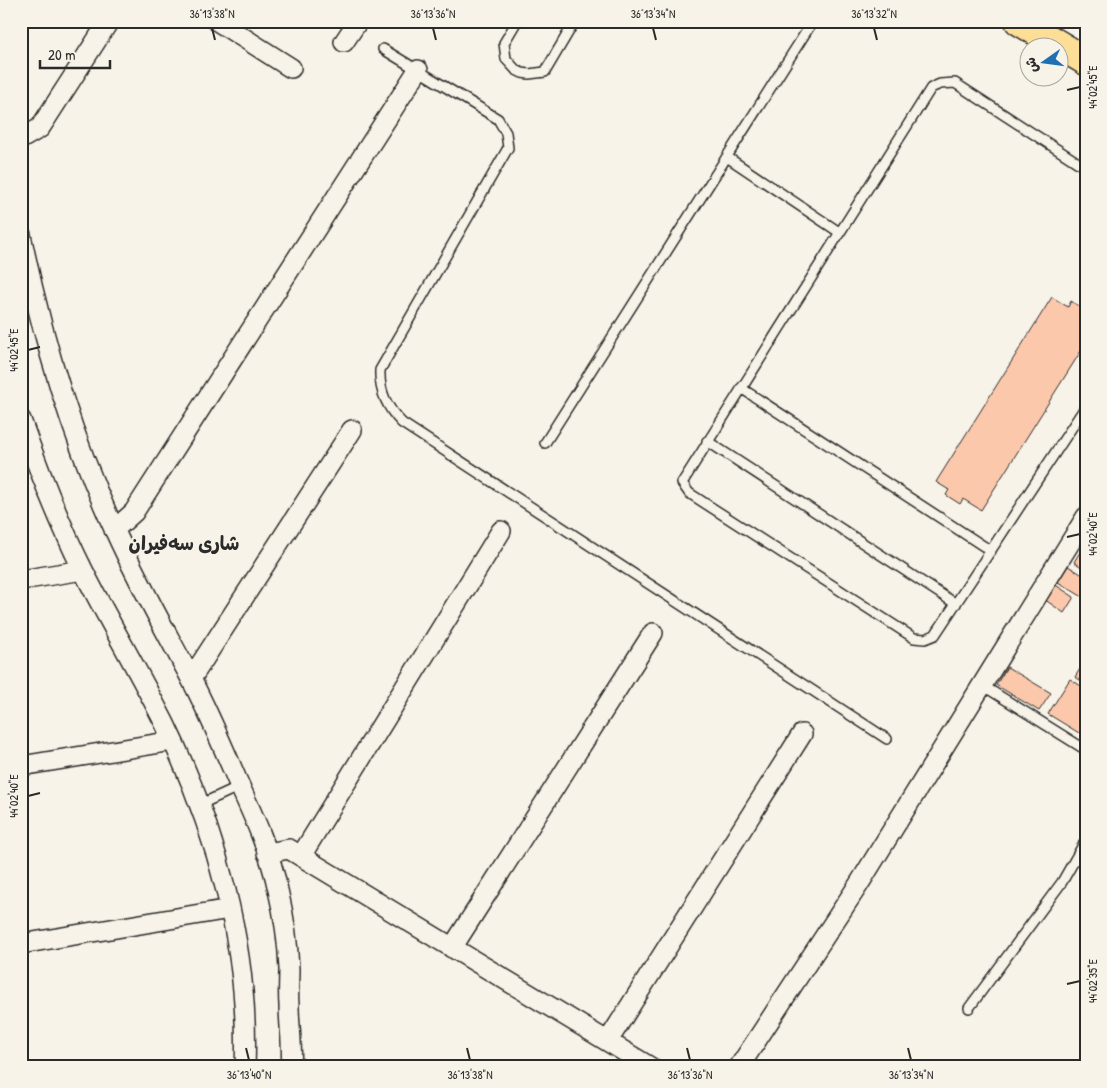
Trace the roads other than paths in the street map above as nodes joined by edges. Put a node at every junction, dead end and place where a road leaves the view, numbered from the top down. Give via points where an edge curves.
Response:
1 (109, 21) edge
2 (217, 21) edge
3 (358, 21) edge
4 (517, 21) edge
5 (575, 21) edge
6 (814, 21) edge
7 (1020, 21) edge
8 (344, 42) dead end
9 (383, 49) dead end
10 (1086, 61) edge
11 (291, 68) dead end
12 (418, 70) junction
13 (21, 139) edge
14 (727, 157) junction
15 (1086, 168) edge
16 (839, 232) junction
17 (21, 236) edge
18 (740, 388) junction
19 (1086, 406) edge
20 (21, 420) edge
21 (352, 430) dead end
22 (707, 441) junction
23 (545, 443) dead end
24 (1085, 518) edge
25 (114, 530) junction
26 (501, 530) dead end
27 (991, 551) junction
28 (83, 570) junction
29 (21, 580) edge
30 (956, 604) junction
31 (653, 633) dead end
32 (191, 679) junction
33 (982, 685) junction
34 (802, 734) dead end
35 (887, 739) dead end
36 (173, 741) junction
37 (1086, 750) edge
38 (21, 766) edge
39 (240, 786) junction
40 (199, 806) junction
41 (1086, 840) edge
42 (268, 852) junction
43 (301, 856) junction
44 (230, 909) junction
45 (21, 944) edge
46 (452, 948) junction
47 (969, 1008) dead end
48 (608, 1042) junction
49 (295, 1064) edge
50 (245, 1067) edge
51 (650, 1067) edge
52 (739, 1067) edge

1 - 13 street via 40,128
2 - 11 street
3 - 8 street
4 - 5 lane via 504,43 506,59 516,70 530,74 545,72
6 - 14 lane
7 - 10 highway
9 - 12 lane
12 - 25 street via 134,512
12 - 35 lane via 498,119 506,133 508,148 380,370 381,390 389,408 402,423
14 - 16 lane
14 - 23 lane
15 - 16 lane via 955,83 940,84 930,88
16 - 18 lane
17 - 25 street via 59,384
18 - 22 lane
18 - 27 lane
19 - 27 lane
20 - 28 street via 55,510
21 - 32 street
22 - 30 lane
22 - 30 lane via 682,483 689,493 914,638 936,635
24 - 33 street
25 - 32 street via 152,609
26 - 43 street
27 - 30 lane
28 - 29 street
28 - 36 street
31 - 46 street
32 - 39 street
33 - 37 lane
33 - 52 street via 859,884
34 - 48 street
36 - 38 street
36 - 40 street
39 - 40 lane
39 - 42 street
40 - 44 street
41 - 47 lane via 1062,882
42 - 43 street via 289,849
42 - 49 street via 285,928
43 - 46 street
44 - 45 street
44 - 50 street via 246,1013
46 - 48 street
48 - 51 street

